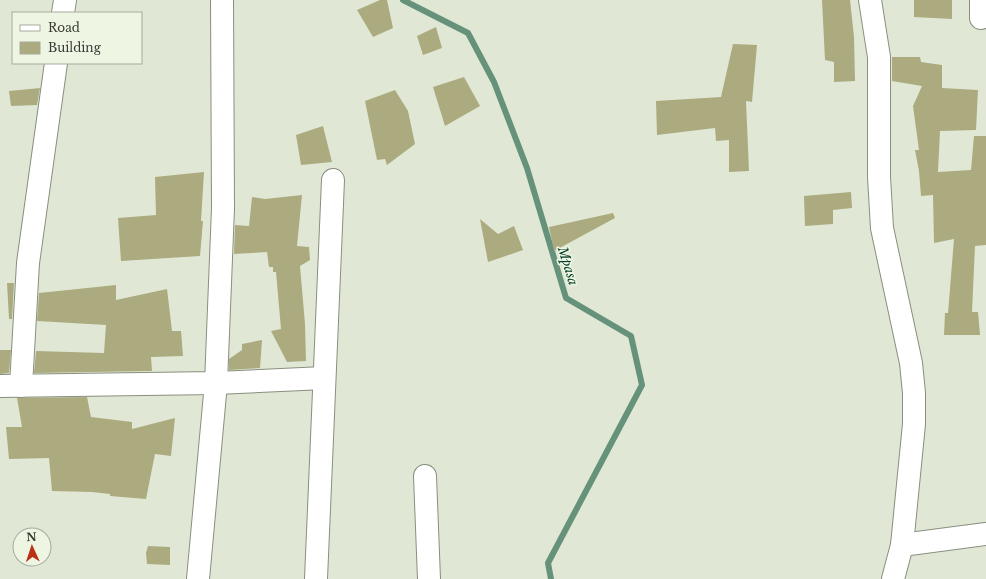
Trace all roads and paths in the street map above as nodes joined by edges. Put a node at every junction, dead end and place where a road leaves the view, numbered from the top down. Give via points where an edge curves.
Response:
1 (65, 0) edge
2 (222, 0) edge
3 (870, 0) edge
4 (63, 12) edge
5 (56, 64) edge
6 (333, 180) dead end
7 (324, 378) junction
8 (216, 383) junction
9 (10, 386) edge
10 (425, 476) dead end
11 (986, 534) edge
12 (902, 544) junction
13 (198, 579) edge
14 (316, 579) edge
15 (429, 579) edge
16 (893, 579) edge

1 - 4 street
2 - 8 street via 223,208
3 - 12 street via 879,57 879,177 882,228 911,363 914,393 914,424
5 - 9 street
6 - 7 street
7 - 8 street
7 - 14 street
8 - 9 street
8 - 13 street
10 - 15 street
11 - 12 street
12 - 16 street

